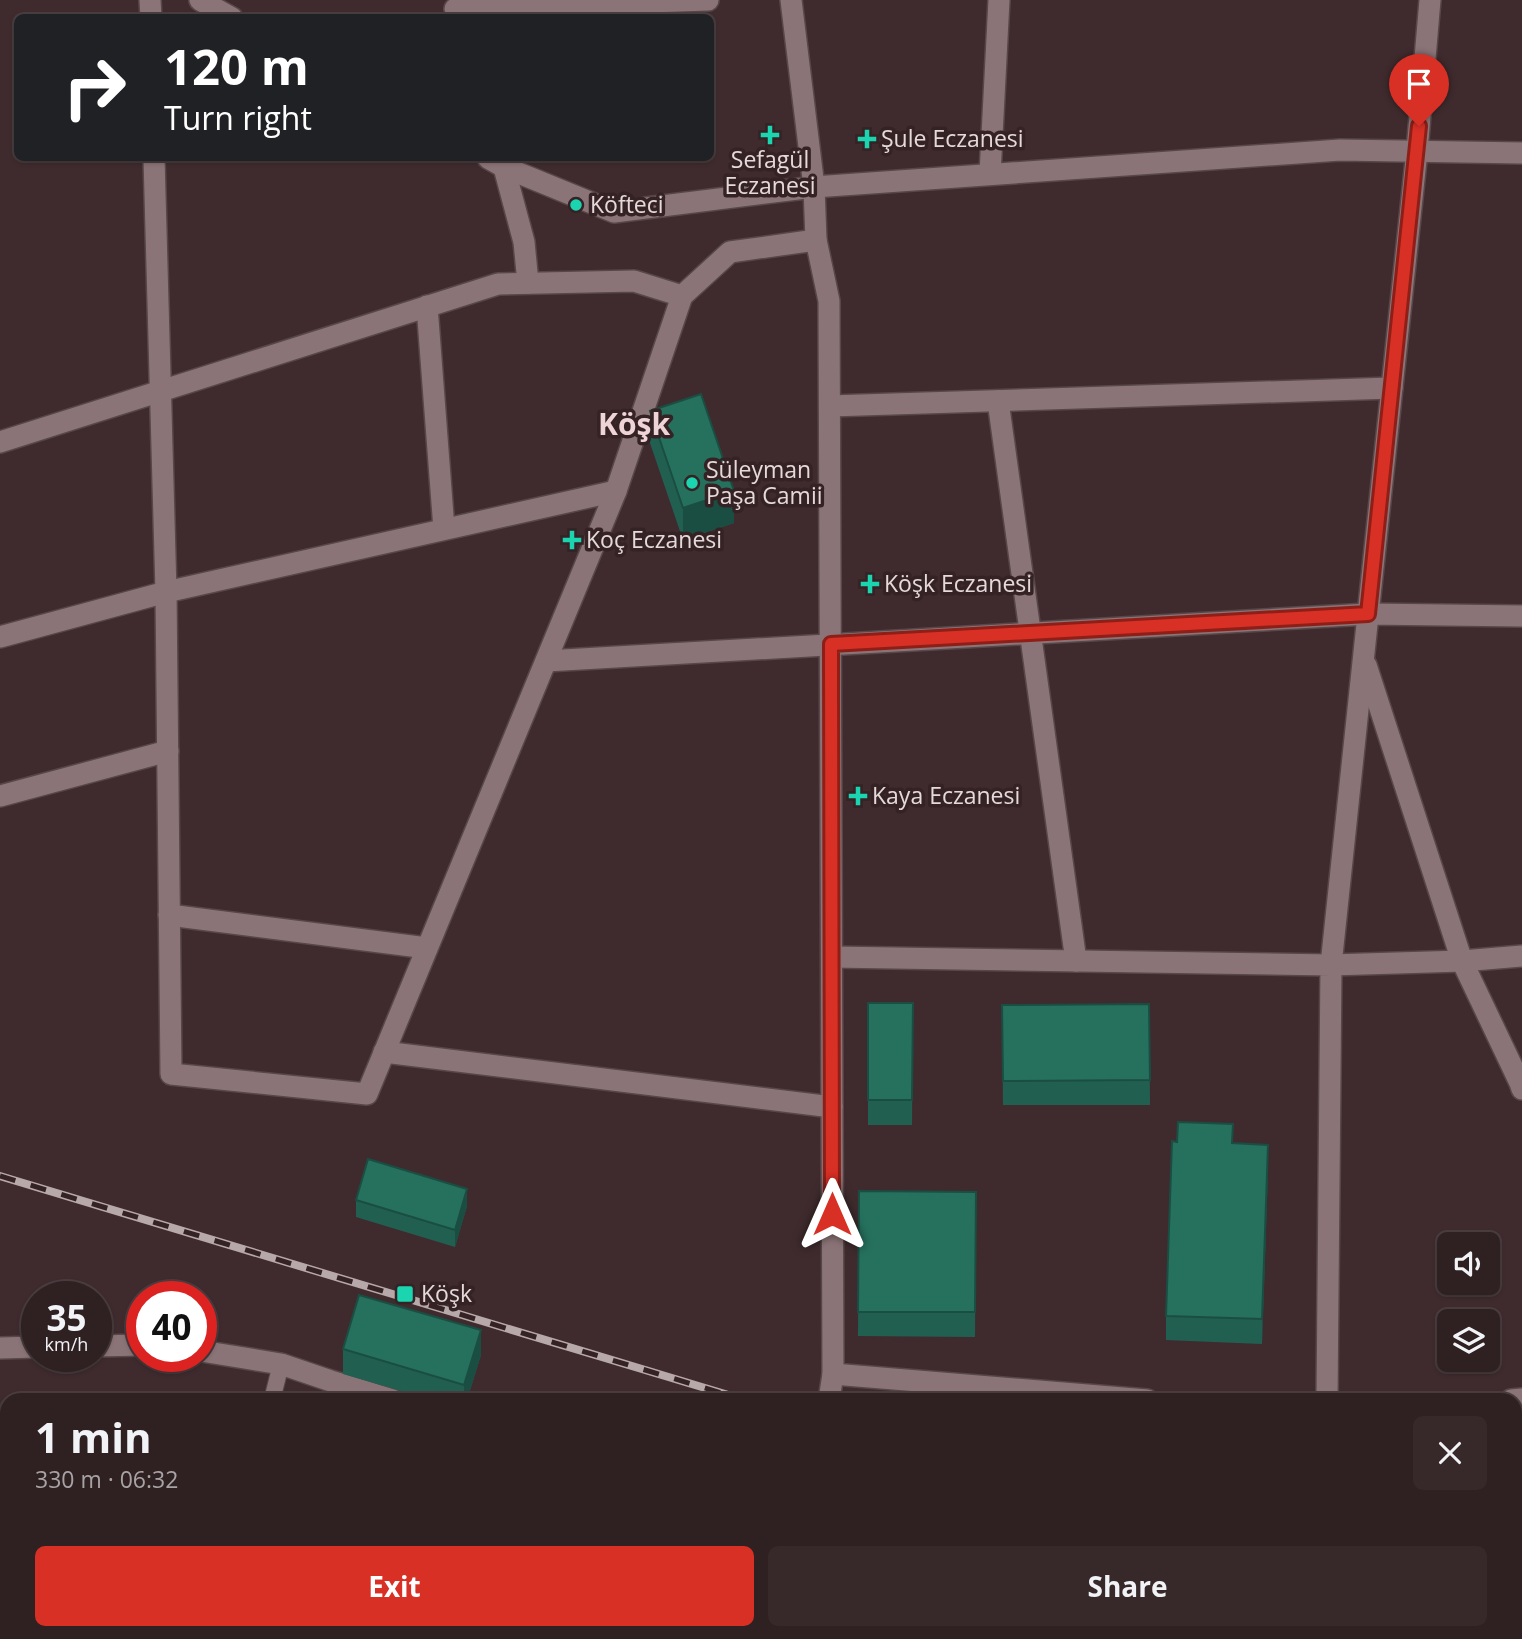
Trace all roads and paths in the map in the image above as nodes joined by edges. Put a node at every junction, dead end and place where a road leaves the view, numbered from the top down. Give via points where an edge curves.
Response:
1 (200, 0) edge
2 (708, 0) edge
3 (791, 0) edge
4 (999, 0) edge
5 (1430, 0) edge
6 (455, 9) edge
7 (225, 14) edge
8 (1417, 151) junction
9 (1522, 153) edge
10 (154, 161) edge
11 (498, 161) edge
12 (990, 174) junction
13 (814, 187) junction
14 (816, 240) junction
15 (528, 283) junction
16 (682, 296) junction
17 (426, 306) junction
18 (1392, 388) junction
19 (160, 390) junction
20 (998, 401) junction
21 (830, 406) junction
22 (0, 442) edge
23 (616, 491) junction
24 (444, 529) junction
25 (166, 592) junction
26 (1368, 614) junction
27 (1522, 616) edge
28 (1030, 633) junction
29 (0, 637) edge
30 (831, 644) junction
31 (1364, 657) junction
32 (546, 661) junction
33 (168, 751) junction
34 (0, 796) edge
35 (169, 915) junction
36 (427, 948) junction
37 (1522, 956) edge
38 (832, 957) junction
39 (1076, 961) junction
40 (1462, 961) junction
41 (1331, 965) junction
42 (384, 1052) junction
43 (1522, 1089) edge
44 (832, 1107) junction
45 (21, 1347) edge
46 (0, 1348) edge
47 (217, 1354) edge
48 (281, 1364) junction
49 (833, 1374) junction
50 (274, 1393) edge
51 (370, 1393) edge
52 (830, 1393) edge
53 (1062, 1393) edge
54 (1327, 1393) edge

1 - 7 street
2 - 6 street
3 - 13 street
4 - 12 street
5 - 8 street
8 - 9 street
8 - 12 street via 1340,150
8 - 18 street
10 - 19 street
11 - 13 street via 614,212
11 - 15 street via 524,242
12 - 13 street
13 - 14 street
14 - 16 street via 730,252
14 - 21 street via 830,301
15 - 16 street via 634,281
15 - 17 street via 498,284
16 - 23 street
17 - 19 street
17 - 24 street
18 - 20 street
18 - 26 street
19 - 22 street
19 - 25 street
20 - 21 street
20 - 28 street
21 - 30 street
23 - 24 street
23 - 32 street
24 - 25 street
25 - 29 street
25 - 33 street
26 - 27 street
26 - 28 street
26 - 31 street
28 - 30 street
28 - 39 street
30 - 32 street
30 - 38 street
31 - 40 street
31 - 41 street
32 - 36 street
33 - 34 street
33 - 35 street
35 - 36 street
35 - 42 street via 171,1074 367,1094
36 - 42 street
37 - 40 street
38 - 39 street
38 - 44 street
39 - 41 street
40 - 41 street
40 - 43 street
41 - 54 street
42 - 44 street
44 - 49 street
45 - 46 street
47 - 48 street
48 - 50 lane
48 - 51 street
49 - 52 street
49 - 53 street

